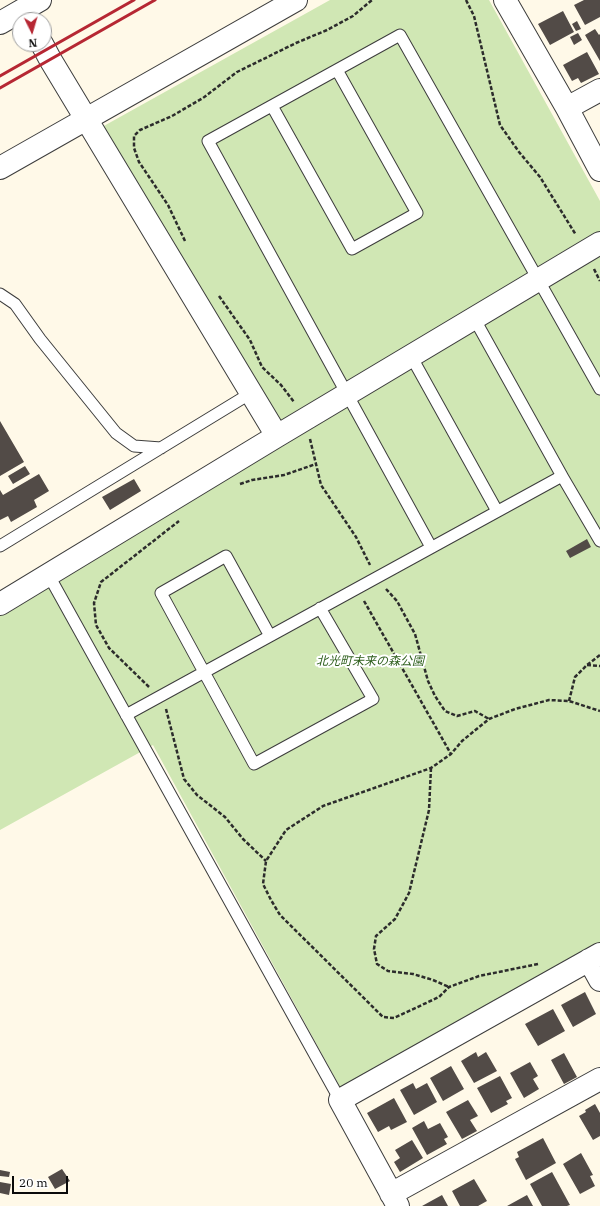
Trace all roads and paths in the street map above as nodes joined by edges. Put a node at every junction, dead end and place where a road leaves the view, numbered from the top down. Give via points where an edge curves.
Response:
1 (40, 0) edge
2 (296, 0) edge
3 (372, 0) edge
4 (466, 0) edge
5 (514, 3) edge
6 (27, 12) edge
7 (12, 19) edge
8 (0, 23) edge
9 (46, 52) edge
10 (337, 70) junction
11 (600, 90) edge
12 (272, 106) junction
13 (567, 108) junction
14 (86, 119) junction
15 (0, 168) edge
16 (600, 170) edge
17 (186, 244) dead end
18 (593, 247) edge
19 (539, 280) junction
20 (600, 281) edge
21 (0, 294) edge
22 (218, 296) dead end
23 (474, 318) junction
24 (411, 356) junction
25 (600, 389) edge
26 (251, 393) junction
27 (347, 394) junction
28 (306, 419) junction
29 (277, 436) junction
30 (160, 448) junction
31 (562, 476) junction
32 (497, 511) junction
33 (600, 541) edge
34 (0, 546) edge
35 (432, 547) junction
36 (48, 574) junction
37 (376, 578) junction
38 (357, 588) junction
39 (0, 604) edge
40 (320, 608) junction
41 (270, 636) junction
42 (600, 655) edge
43 (587, 665) junction
44 (600, 666) edge
45 (204, 672) junction
46 (569, 701) junction
47 (600, 711) edge
48 (126, 715) junction
49 (489, 719) junction
50 (451, 754) junction
51 (430, 768) junction
52 (594, 957) edge
53 (539, 964) dead end
54 (600, 980) edge
55 (449, 988) junction
56 (600, 1079) edge
57 (340, 1100) junction
58 (395, 1200) edge

1 - 6 street
2 - 14 street
3 - 17 path via 353,16 327,30 237,72 203,98 172,116 140,130 134,136 134,148 139,162 168,205
4 - 18 path via 474,16 500,124 519,152 540,176 568,220
5 - 13 street
7 - 8 street
9 - 14 street
10 - 12 lane
10 - 12 lane via 417,213 352,249
10 - 19 lane via 400,34
11 - 13 street
12 - 27 lane via 208,141
13 - 16 street
14 - 15 street
14 - 26 street
18 - 19 street
18 - 20 path
19 - 23 street
19 - 25 lane
21 - 30 lane via 15,304 116,433 134,446
22 - 28 path via 250,340 262,367 281,385
23 - 24 street
23 - 31 lane
24 - 27 street
24 - 32 lane
26 - 29 street
26 - 30 lane
27 - 28 street
27 - 35 lane
28 - 29 street
28 - 37 path via 321,485 356,537
29 - 36 street
30 - 34 lane
31 - 32 lane
31 - 33 lane
32 - 35 lane
35 - 37 lane
36 - 39 street
36 - 48 lane
37 - 38 lane
37 - 49 path via 397,601 415,634 428,681 445,712 457,716 475,711
38 - 40 lane
38 - 50 path
40 - 41 lane
40 - 45 lane via 373,699 254,764
41 - 45 lane
41 - 45 lane via 226,556 161,593
42 - 43 path
43 - 44 path
43 - 46 path via 575,677
45 - 48 lane
46 - 47 path
46 - 49 path via 549,700
48 - 57 lane
49 - 50 path via 462,741
50 - 51 path
51 - 55 path via 429,810 409,893 395,919 376,936 374,949 377,964 388,971 413,974
51 - 55 path via 322,806 286,830 266,861 263,884 280,915 383,1017 394,1018 439,997
52 - 54 street
52 - 57 street
53 - 55 path via 479,976
56 - 58 street
57 - 58 street

